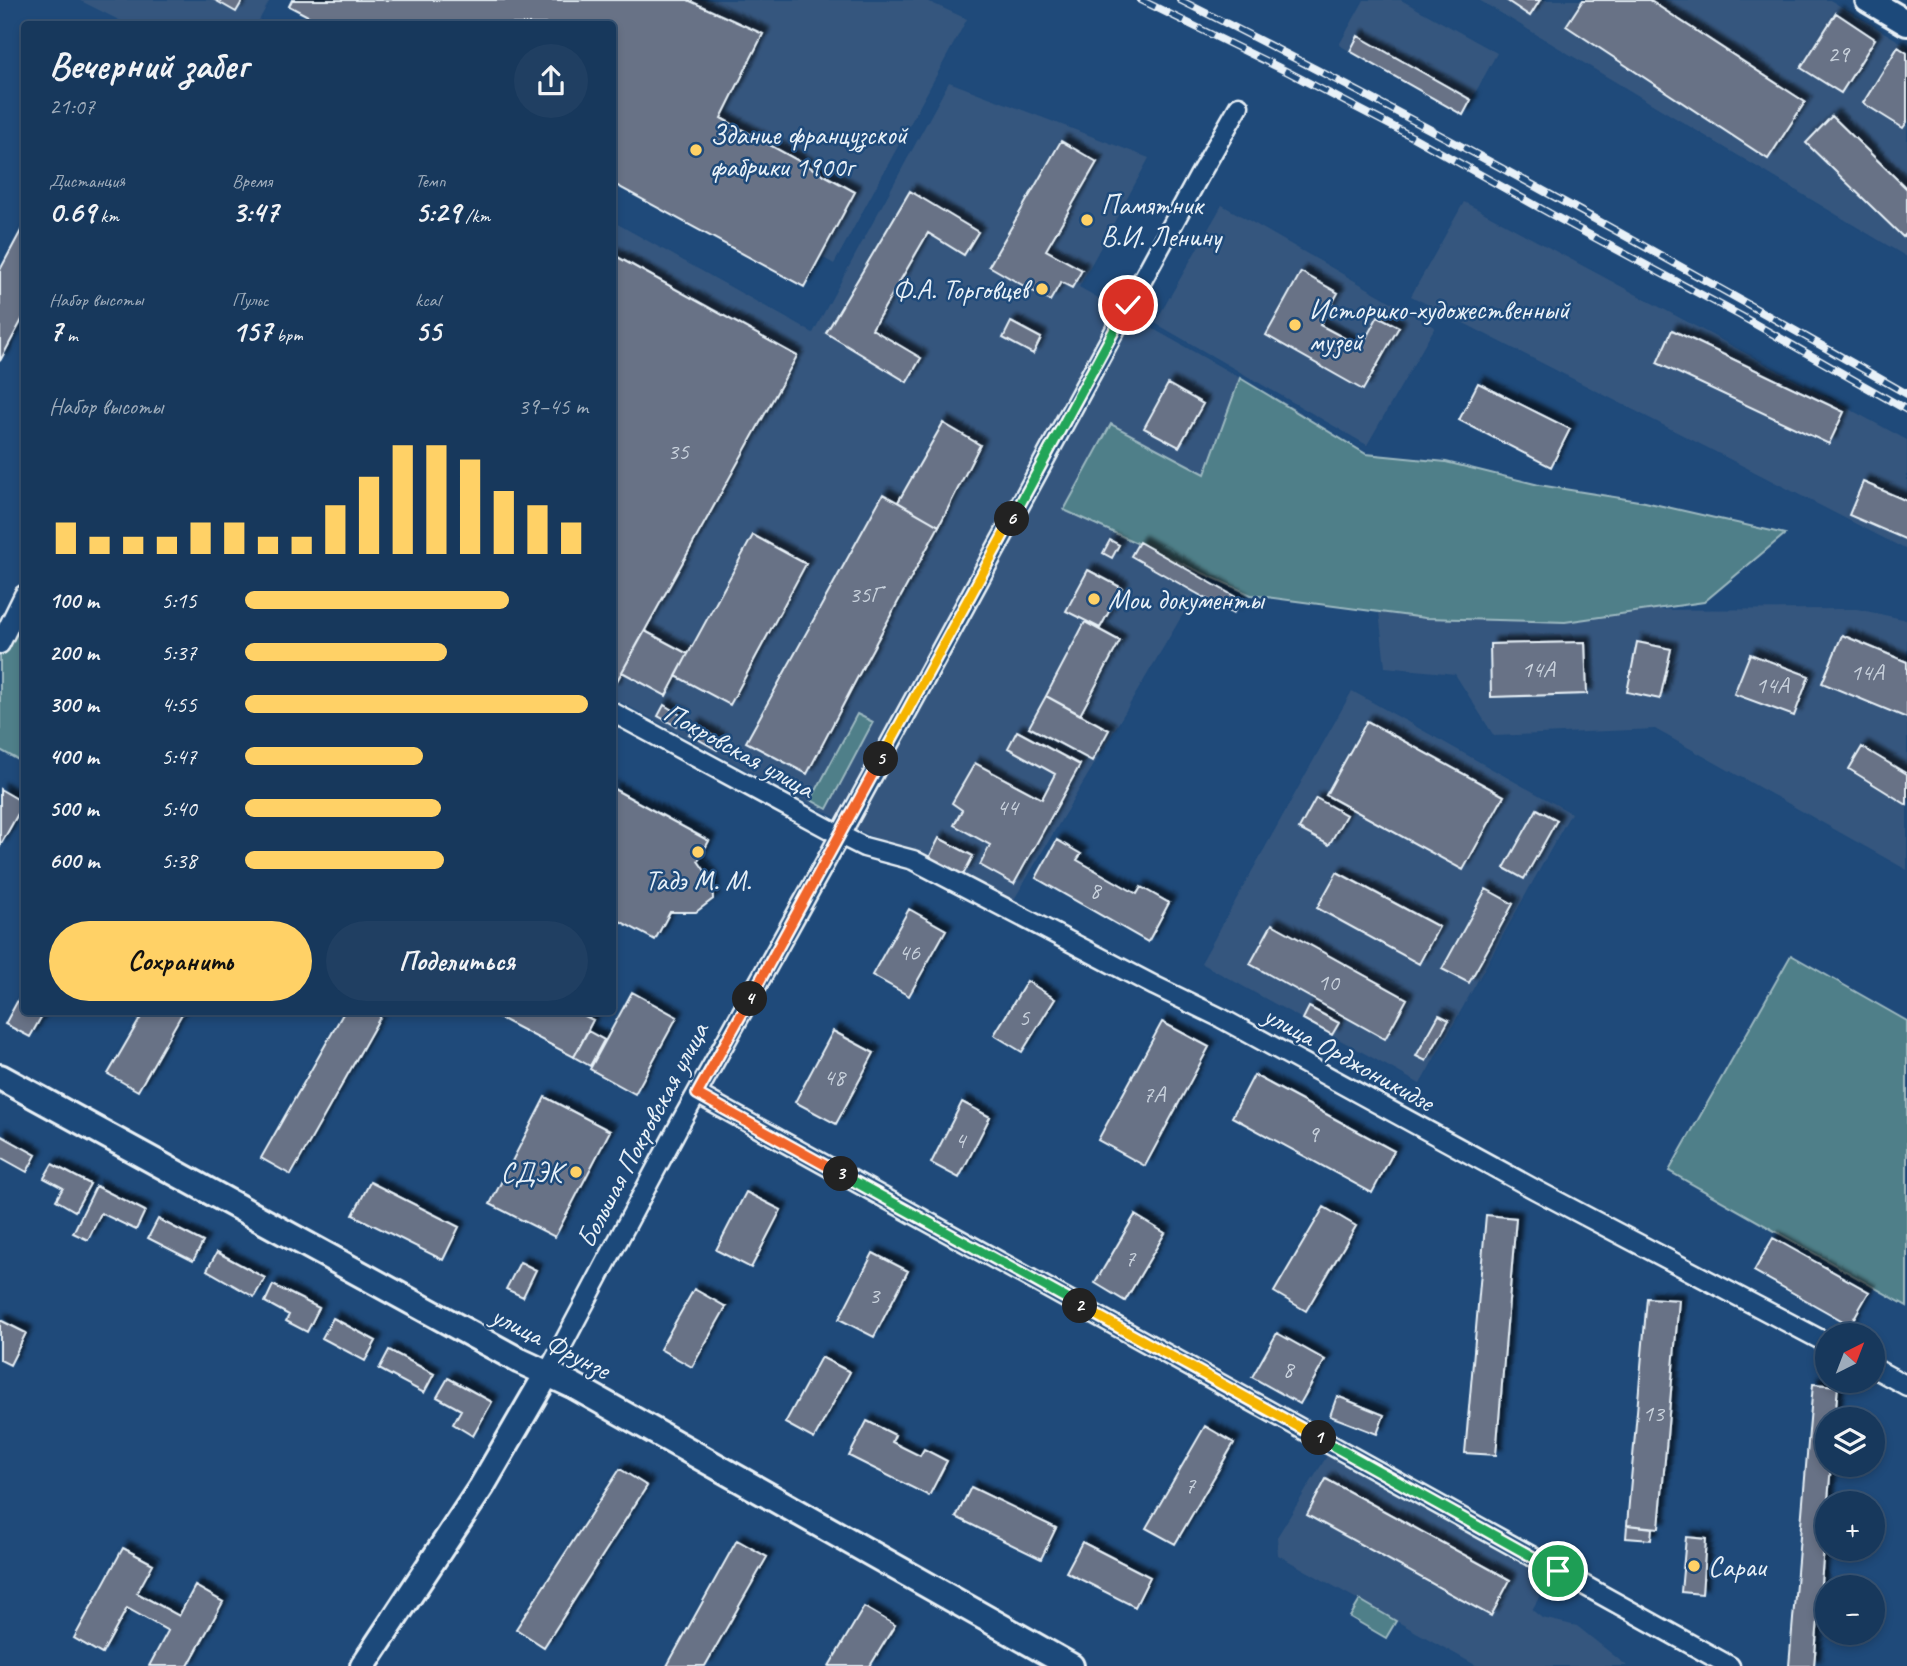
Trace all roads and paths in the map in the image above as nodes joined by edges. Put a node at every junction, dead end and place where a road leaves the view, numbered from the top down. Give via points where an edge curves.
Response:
1 (1868, 0) edge
2 (1907, 23) edge
3 (1239, 106) dead end
4 (21, 601) edge
5 (0, 643) edge
6 (616, 714) edge
7 (840, 835) junction
8 (0, 1077) edge
9 (697, 1094) junction
10 (1815, 1337) edge
11 (547, 1374) junction
12 (1885, 1374) edge
13 (1907, 1386) edge
14 (363, 1666) edge
15 (1071, 1666) edge
16 (1730, 1666) edge

1 - 2 main road
3 - 7 street, Большая Покровская улица
4 - 5 street
6 - 7 street, Покровская улица
7 - 9 street, Большая Покровская улица
7 - 10 street, улица Орджоникидзе via 913,860 1221,1018 1536,1191
8 - 11 main road, улица Фрунзе
9 - 11 street, Большая Покровская улица
9 - 16 street
11 - 14 main road, Большая Покровская улица via 482,1486
11 - 15 main road, улица Фрунзе
12 - 13 street

